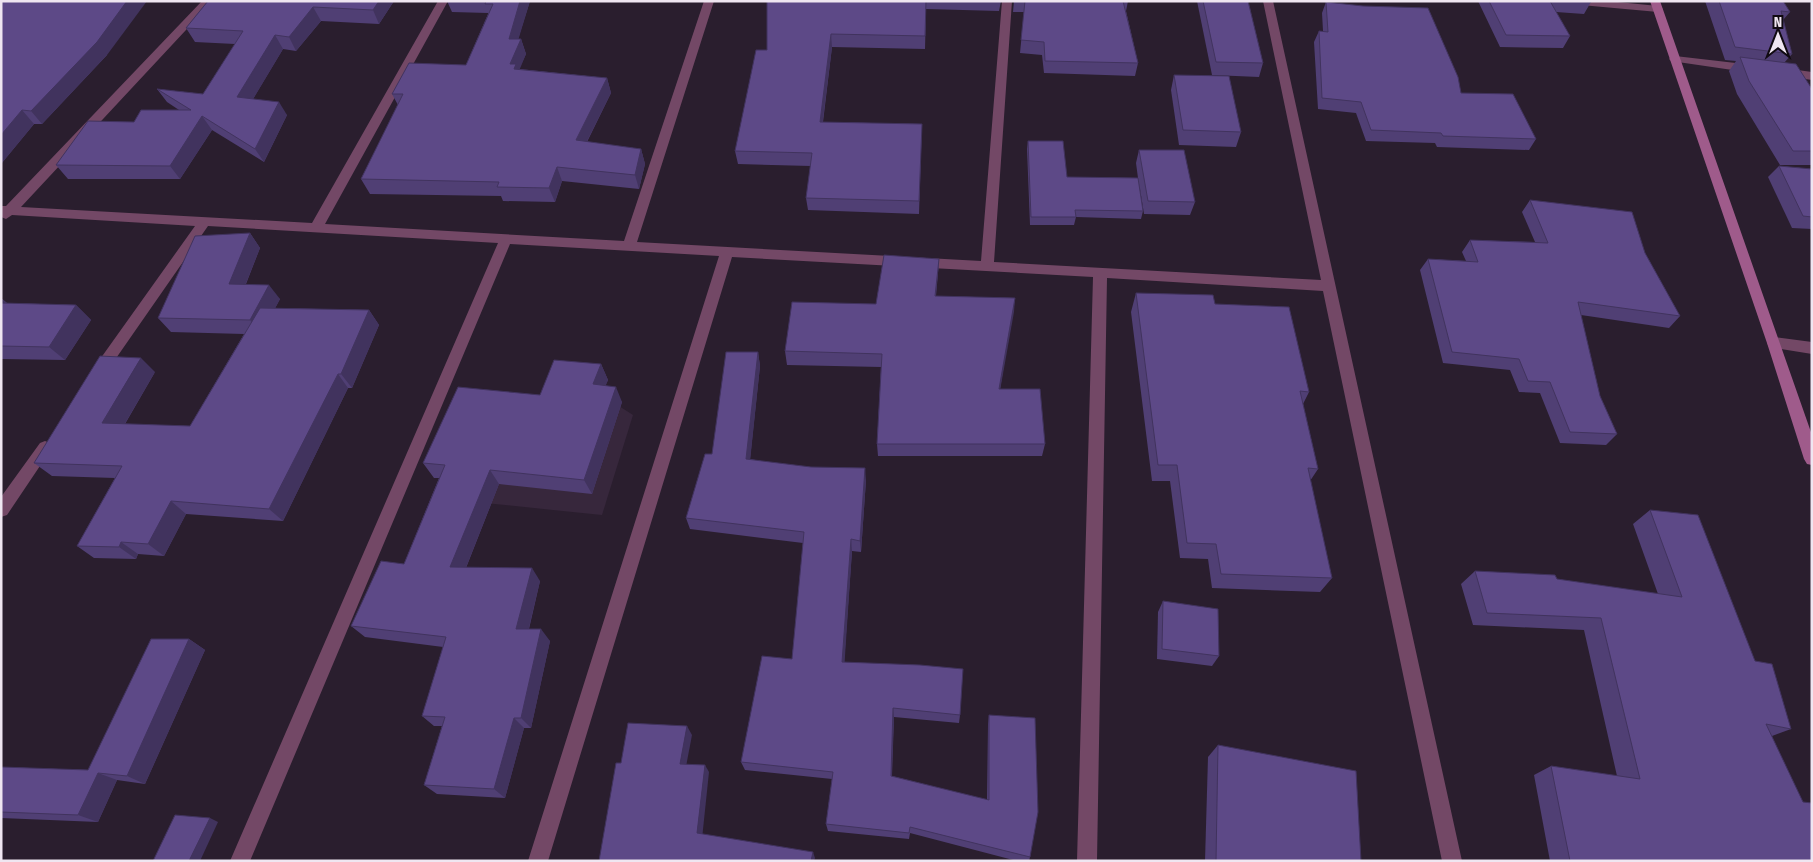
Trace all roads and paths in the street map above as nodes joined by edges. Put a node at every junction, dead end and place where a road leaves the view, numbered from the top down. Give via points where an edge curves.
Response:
1 (208, 1) edge
2 (443, 1) edge
3 (709, 1) edge
4 (1007, 1) edge
5 (1268, 1) edge
6 (1570, 1) edge
7 (1657, 5) edge
8 (1676, 59) junction
9 (1812, 76) edge
10 (4, 213) edge
11 (205, 221) junction
12 (316, 228) junction
13 (506, 239) junction
14 (628, 246) junction
15 (728, 252) junction
16 (987, 266) junction
17 (1100, 273) junction
18 (1329, 286) junction
19 (1774, 343) junction
20 (1812, 348) edge
21 (92, 382) edge
22 (52, 438) edge
23 (1812, 458) edge
24 (1, 510) edge
25 (240, 861) edge
26 (538, 861) edge
27 (1086, 861) edge
28 (1452, 861) edge

1 - 10 street
2 - 12 street
3 - 14 street
4 - 16 street
5 - 18 street
6 - 7 street
7 - 8 street
8 - 9 street
8 - 19 street
10 - 11 street
11 - 12 street
11 - 21 street
12 - 13 street
13 - 14 street
13 - 25 street
14 - 15 street
15 - 16 street
15 - 26 street
16 - 17 street
17 - 18 street
17 - 27 street
18 - 28 street
19 - 20 street
19 - 23 street
22 - 24 street

